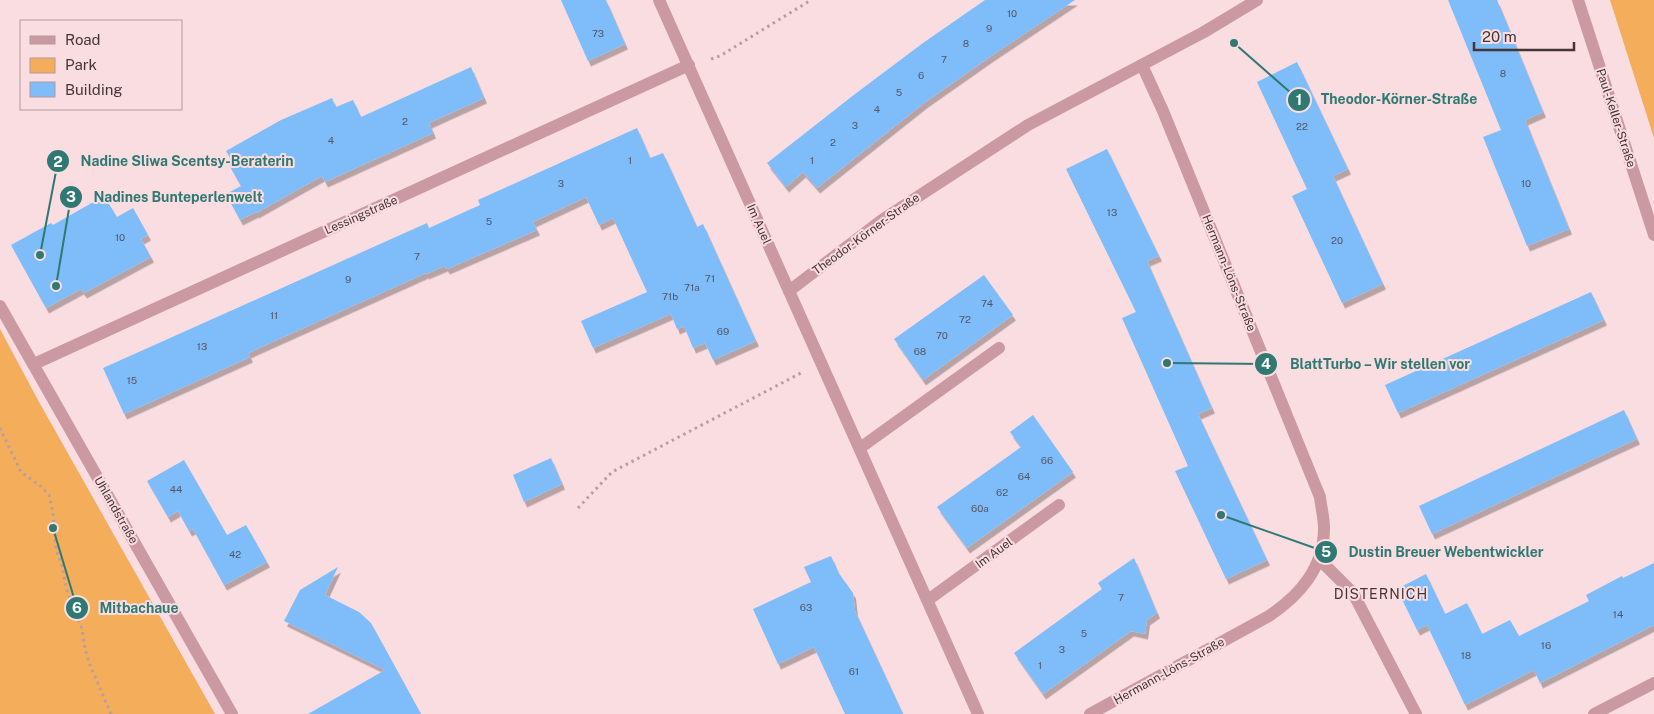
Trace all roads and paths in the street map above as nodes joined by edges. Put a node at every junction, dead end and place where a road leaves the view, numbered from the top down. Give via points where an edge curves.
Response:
1 (659, 0) edge
2 (811, 0) edge
3 (1257, 0) edge
4 (1578, 0) edge
5 (1142, 65) junction
6 (689, 66) junction
7 (1654, 235) edge
8 (789, 291) junction
9 (0, 306) edge
10 (1000, 348) dead end
11 (821, 362) junction
12 (34, 364) junction
13 (0, 428) edge
14 (860, 448) junction
15 (1059, 505) dead end
16 (578, 508) dead end
17 (1319, 559) junction
18 (928, 600) junction
19 (1654, 684) edge
20 (111, 714) edge
21 (232, 714) edge
22 (978, 714) edge
23 (1090, 714) edge
24 (1416, 714) edge
25 (1594, 714) edge

1 - 6 street, Im Auel
2 - 6 path via 720,56
3 - 5 street, Theodor-Körner-Straße
4 - 7 street, Paul-Keller-Straße
5 - 8 street, Theodor-Körner-Straße via 1028,124 882,220
5 - 17 street, Hermann-Löns-Straße via 1320,497 1324,527
6 - 8 street, Im Auel
6 - 12 street, Lessingstraße
8 - 11 street, Im Auel
9 - 12 street, Uhlandstraße
10 - 14 street
11 - 14 street, Im Auel
11 - 16 path via 612,472
12 - 21 street, Uhlandstraße
13 - 20 path via 21,472 49,495 56,550 66,588 82,629 90,664
14 - 18 street, Im Auel
15 - 18 street, Im Auel
17 - 23 street, Hermann-Löns-Straße via 1310,577 1287,604
17 - 24 street via 1353,593
18 - 22 street, Im Auel
19 - 25 street

